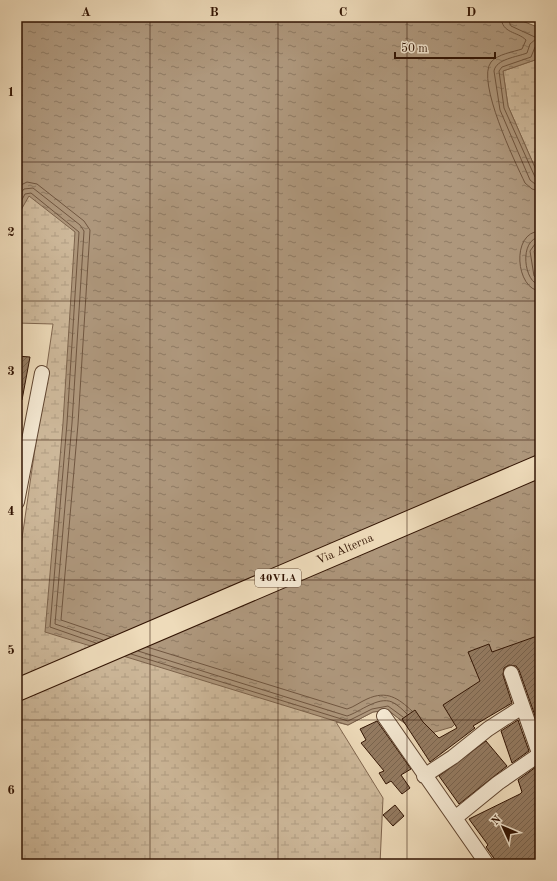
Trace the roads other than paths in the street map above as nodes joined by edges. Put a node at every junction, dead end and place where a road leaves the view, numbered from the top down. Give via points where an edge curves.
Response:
1 (42, 374) dead end
2 (540, 466) edge
3 (17, 502) edge
4 (511, 674) dead end
5 (17, 690) edge
6 (522, 707) junction
7 (384, 716) dead end
8 (540, 755) edge
9 (424, 776) junction
10 (455, 818) junction
11 (487, 864) edge

1 - 3 street
2 - 5 main road, Via Alterna / 40VLA
4 - 6 street
6 - 8 street
6 - 9 street
7 - 9 street
8 - 10 street via 498,783
9 - 10 street
10 - 11 street

